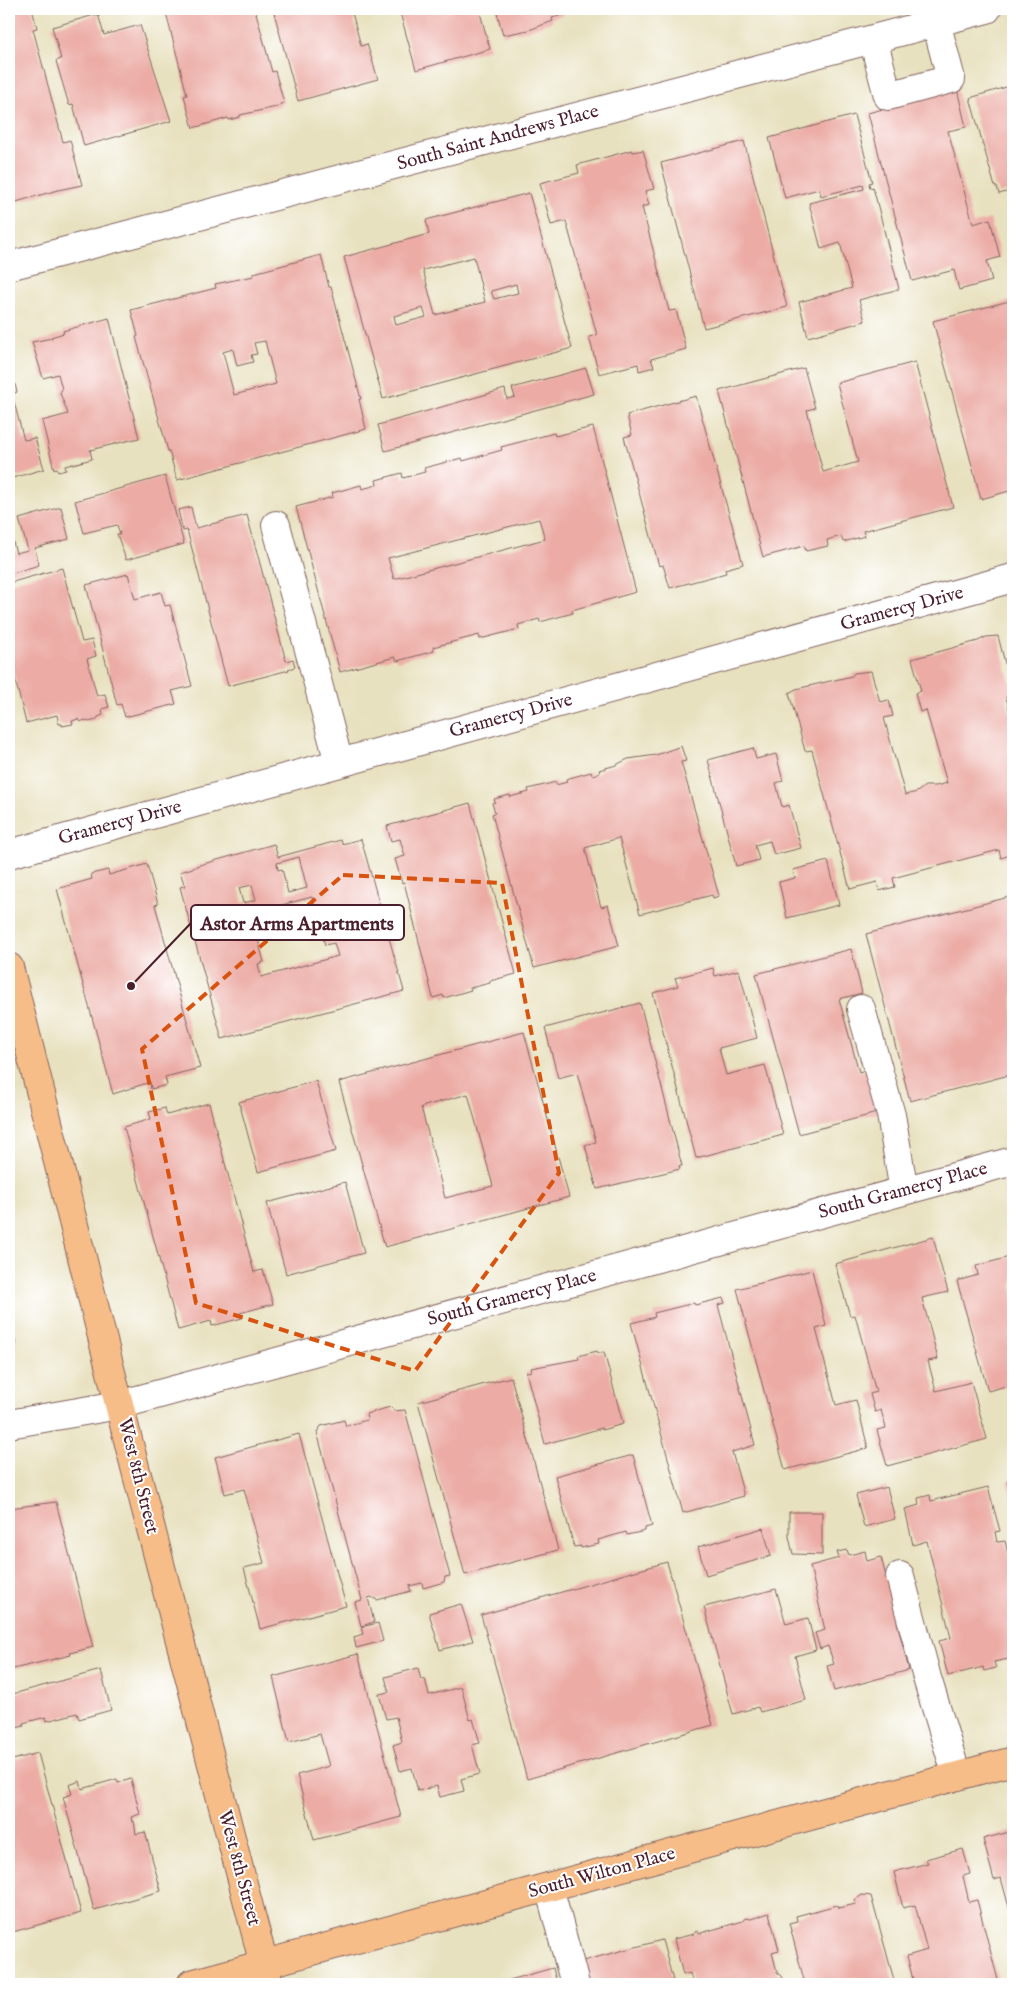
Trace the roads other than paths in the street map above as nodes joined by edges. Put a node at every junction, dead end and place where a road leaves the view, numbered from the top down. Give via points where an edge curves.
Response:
1 (987, 9) edge
2 (936, 22) junction
3 (873, 39) junction
4 (9, 266) edge
5 (276, 525) dead end
6 (1013, 578) edge
7 (339, 763) junction
8 (9, 854) edge
9 (9, 967) edge
10 (861, 1008) dead end
11 (1013, 1161) edge
12 (904, 1191) junction
13 (119, 1405) junction
14 (9, 1424) edge
15 (900, 1576) dead end
16 (1013, 1761) edge
17 (957, 1776) junction
18 (549, 1887) junction
19 (266, 1974) edge
20 (191, 1984) edge
21 (575, 1984) edge

1 - 2 street, South Saint Andrews Place
2 - 3 street, South Saint Andrews Place
2 - 3 street via 951,79 933,84 888,96
3 - 4 street, South Saint Andrews Place
5 - 7 street
6 - 7 street, Gramercy Drive
7 - 8 street, Gramercy Drive
9 - 13 main road, West 8th Street
10 - 12 street via 891,1115
11 - 12 street, South Gramercy Place
12 - 13 street, South Gramercy Place
13 - 14 street, South Gramercy Place
13 - 19 main road, West 8th Street
15 - 17 street
16 - 17 main road, South Wilton Place
17 - 18 main road, South Wilton Place
18 - 19 main road, South Wilton Place
18 - 21 street
19 - 20 main road, South Wilton Place

